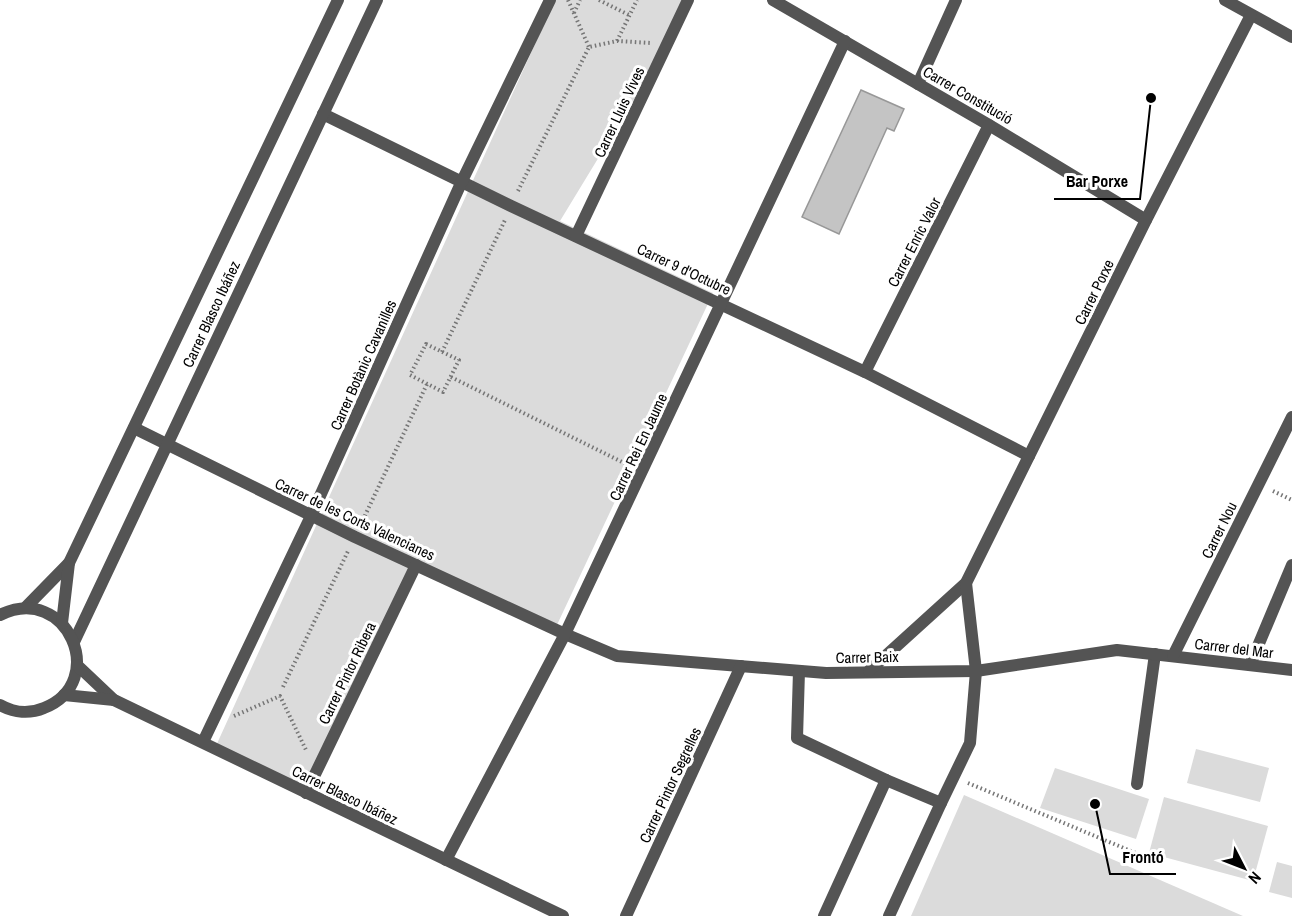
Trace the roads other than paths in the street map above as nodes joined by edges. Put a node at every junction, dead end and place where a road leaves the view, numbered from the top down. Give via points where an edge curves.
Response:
1 (338, 0) edge
2 (377, 0) edge
3 (550, 0) edge
4 (688, 0) edge
5 (773, 0) edge
6 (956, 0) edge
7 (1225, 0) edge
8 (1251, 15) junction
9 (1292, 37) edge
10 (845, 40) junction
11 (918, 84) junction
12 (323, 114) junction
13 (989, 125) junction
14 (462, 181) junction
15 (1146, 220) junction
16 (576, 236) junction
17 (722, 304) junction
18 (865, 372) junction
19 (1292, 417) edge
20 (134, 428) junction
21 (166, 444) junction
22 (1029, 456) junction
23 (311, 516) junction
24 (69, 563) junction
25 (416, 565) junction
26 (1292, 565) edge
27 (966, 583) junction
28 (25, 608) junction
29 (0, 615) edge
30 (62, 623) junction
31 (565, 634) junction
32 (74, 642) junction
33 (1155, 654) junction
34 (1173, 656) junction
35 (77, 665) junction
36 (1250, 665) junction
37 (741, 666) junction
38 (1292, 670) edge
39 (799, 671) junction
40 (869, 671) junction
41 (976, 671) junction
42 (64, 695) junction
43 (114, 700) junction
44 (0, 705) edge
45 (203, 742) junction
46 (886, 780) junction
47 (1137, 784) dead end
48 (306, 794) junction
49 (941, 803) junction
50 (446, 860) junction
51 (563, 916) edge
52 (626, 916) edge
53 (824, 916) edge
54 (889, 916) edge

1 - 20 street, Carrer Blasco Ibáñez
2 - 12 street, Carrer Blasco Ibáñez
3 - 14 street, Carrer Botànic Cavanilles
4 - 16 street, Carrer Lluis Vives
5 - 10 street, Carrer Constitució
6 - 11 street
7 - 8 street
8 - 9 street
8 - 15 street, Carrer Porxe
10 - 11 street, Carrer Constitució
10 - 17 street, Carrer Rei En Jaume
11 - 13 street, Carrer Constitució
12 - 14 street, Carrer 9 d'Octubre
12 - 21 street, Carrer Blasco Ibáñez
13 - 15 street, Carrer Constitució
13 - 18 street, Carrer Enric Valor
14 - 16 street, Carrer 9 d'Octubre
14 - 23 street, Carrer Botànic Cavanilles
15 - 22 street, Carrer Porxe
16 - 17 street, Carrer 9 d'Octubre
17 - 18 street, Carrer 9 d'Octubre
17 - 31 street, Carrer Rei En Jaume
18 - 22 street, Carrer 9 d'Octubre
19 - 34 street, Carrer Nou
20 - 21 street, Carrer de les Corts Valencianes
20 - 24 street, Carrer Blasco Ibáñez
21 - 23 street, Carrer de les Corts Valencianes
21 - 32 street, Carrer Blasco Ibáñez
22 - 27 street, Carrer Porxe
23 - 25 street, Carrer de les Corts Valencianes
23 - 45 street, Carrer Botànic Cavanilles
24 - 28 street, Carrer Blasco Ibáñez
24 - 30 street, Carrer Blasco Ibáñez
25 - 31 street, Carrer de les Corts Valencianes
25 - 48 street, Carrer Pintor Ribera
26 - 36 street
27 - 40 street, Carrer Porxe
27 - 41 street
28 - 29 street
28 - 30 street via 41,610
30 - 32 street
31 - 37 street, Carrer Baix via 617,656
31 - 50 street, Carrer Rei En Jaume
32 - 35 street
33 - 34 street, Carrer Baix
33 - 41 street, Carrer Baix via 1117,650
33 - 47 street
34 - 36 street, Carrer del Mar
35 - 42 street
35 - 43 street, Carrer Blasco Ibáñez
36 - 38 street, Carrer del Mar
37 - 39 street, Carrer Baix
37 - 52 street, Carrer Pintor Segrelles
39 - 40 street, Carrer Baix
39 - 46 street via 797,738
40 - 41 street, Carrer Baix
41 - 49 street via 970,743
42 - 43 street, Carrer Blasco Ibáñez
42 - 44 street via 47,708 33,712
43 - 45 street, Carrer Blasco Ibáñez
45 - 48 street, Carrer Blasco Ibáñez
46 - 49 street
46 - 53 street
48 - 50 street, Carrer Blasco Ibáñez
49 - 54 street
50 - 51 street, Carrer Blasco Ibáñez

